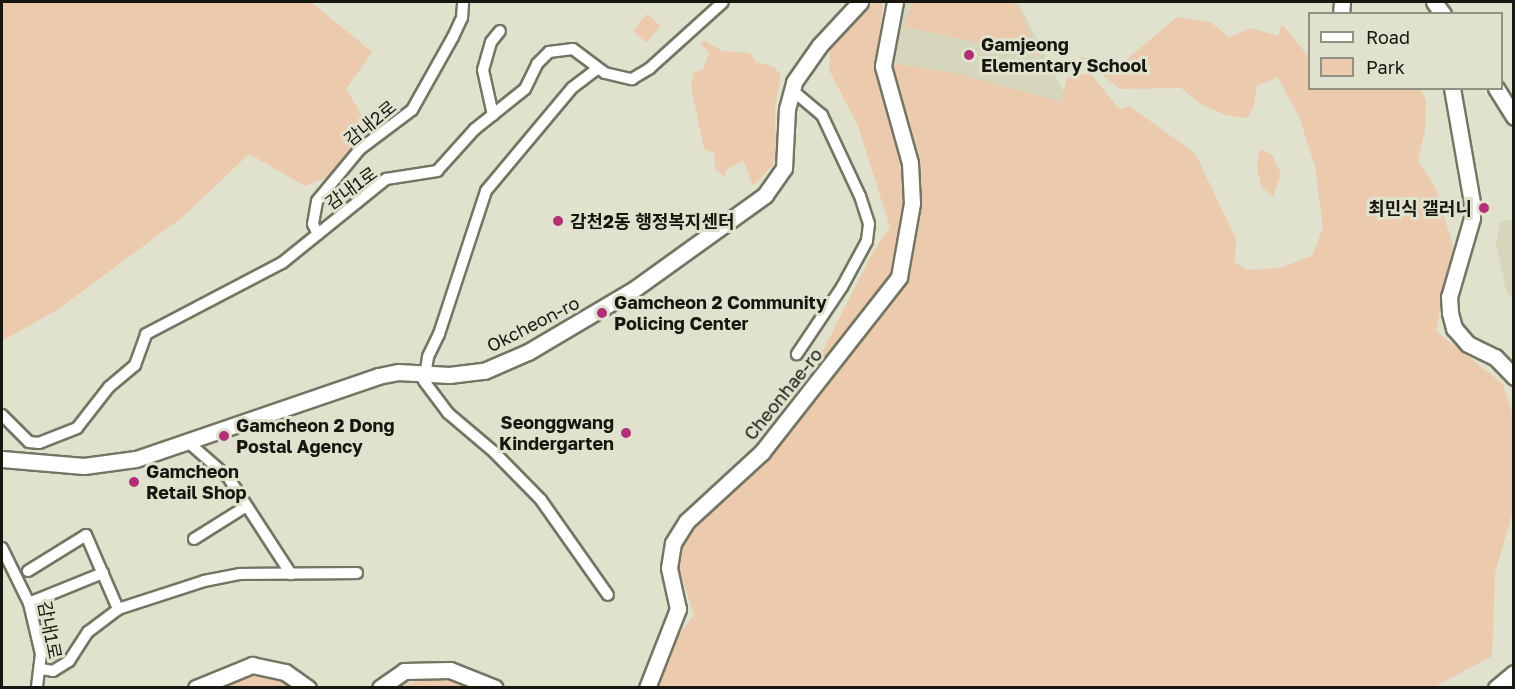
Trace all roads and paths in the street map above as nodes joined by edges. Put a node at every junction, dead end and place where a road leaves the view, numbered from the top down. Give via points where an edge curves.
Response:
1 (463, 2) edge
2 (723, 2) edge
3 (860, 2) edge
4 (894, 2) edge
5 (500, 32) dead end
6 (597, 69) junction
7 (792, 90) junction
8 (1452, 90) edge
9 (1497, 90) edge
10 (493, 115) junction
11 (1514, 117) edge
12 (318, 234) junction
13 (796, 354) dead end
14 (427, 373) junction
15 (1514, 376) edge
16 (2, 415) edge
17 (188, 442) junction
18 (2, 459) edge
19 (245, 507) junction
20 (194, 539) dead end
21 (2, 548) edge
22 (5, 569) edge
23 (28, 571) dead end
24 (103, 573) junction
25 (357, 573) dead end
26 (291, 574) junction
27 (608, 595) dead end
28 (29, 603) junction
29 (118, 609) junction
30 (41, 669) junction
31 (1514, 673) edge
32 (39, 686) edge
33 (196, 687) edge
34 (308, 687) edge
35 (380, 687) edge
36 (495, 687) edge
37 (647, 687) edge
38 (1496, 687) edge

1 - 12 street, 감내2로 via 462,18 412,110 360,149 317,201 314,224
2 - 6 street, 감내1로 via 638,76 621,77
3 - 7 street, Okcheon-ro via 804,66
4 - 37 street, Cheonhae-ro via 883,66 910,163 912,203 900,277 762,452 687,521 672,543 669,568 678,609
5 - 10 street via 491,42 483,70
6 - 10 street, 감내1로 via 573,49 554,49 537,64 525,89
6 - 14 street via 572,88 486,191 428,357
7 - 13 street via 822,115 860,196 868,224 867,241 842,287
7 - 14 street, Okcheon-ro via 784,168 773,186 752,206 633,290 528,352 484,371
8 - 15 street via 1472,218 1449,297 1450,313 1454,328 1468,344 1495,357
9 - 11 street
10 - 12 street, 감내1로 via 437,171 386,179
12 - 16 street, 감내1로 via 262,275 146,334 135,365 109,387 72,431 39,443 29,441
14 - 17 street, Okcheon-ro via 398,372 360,381
14 - 27 street via 424,381 448,413 494,452 541,501
17 - 18 street, Okcheon-ro via 104,465
17 - 19 street via 228,477
19 - 20 street
19 - 26 street
21 - 22 street, 감내1로
22 - 28 street, 감내1로
23 - 24 street via 86,536
24 - 28 street
24 - 29 street
25 - 26 street
26 - 29 street via 240,574 204,581
28 - 30 street, 감내1로
29 - 30 street via 88,632 69,661 53,671
30 - 32 street, 감내1로
31 - 38 street
33 - 34 street via 252,665 285,672
35 - 36 street via 404,671 450,670

